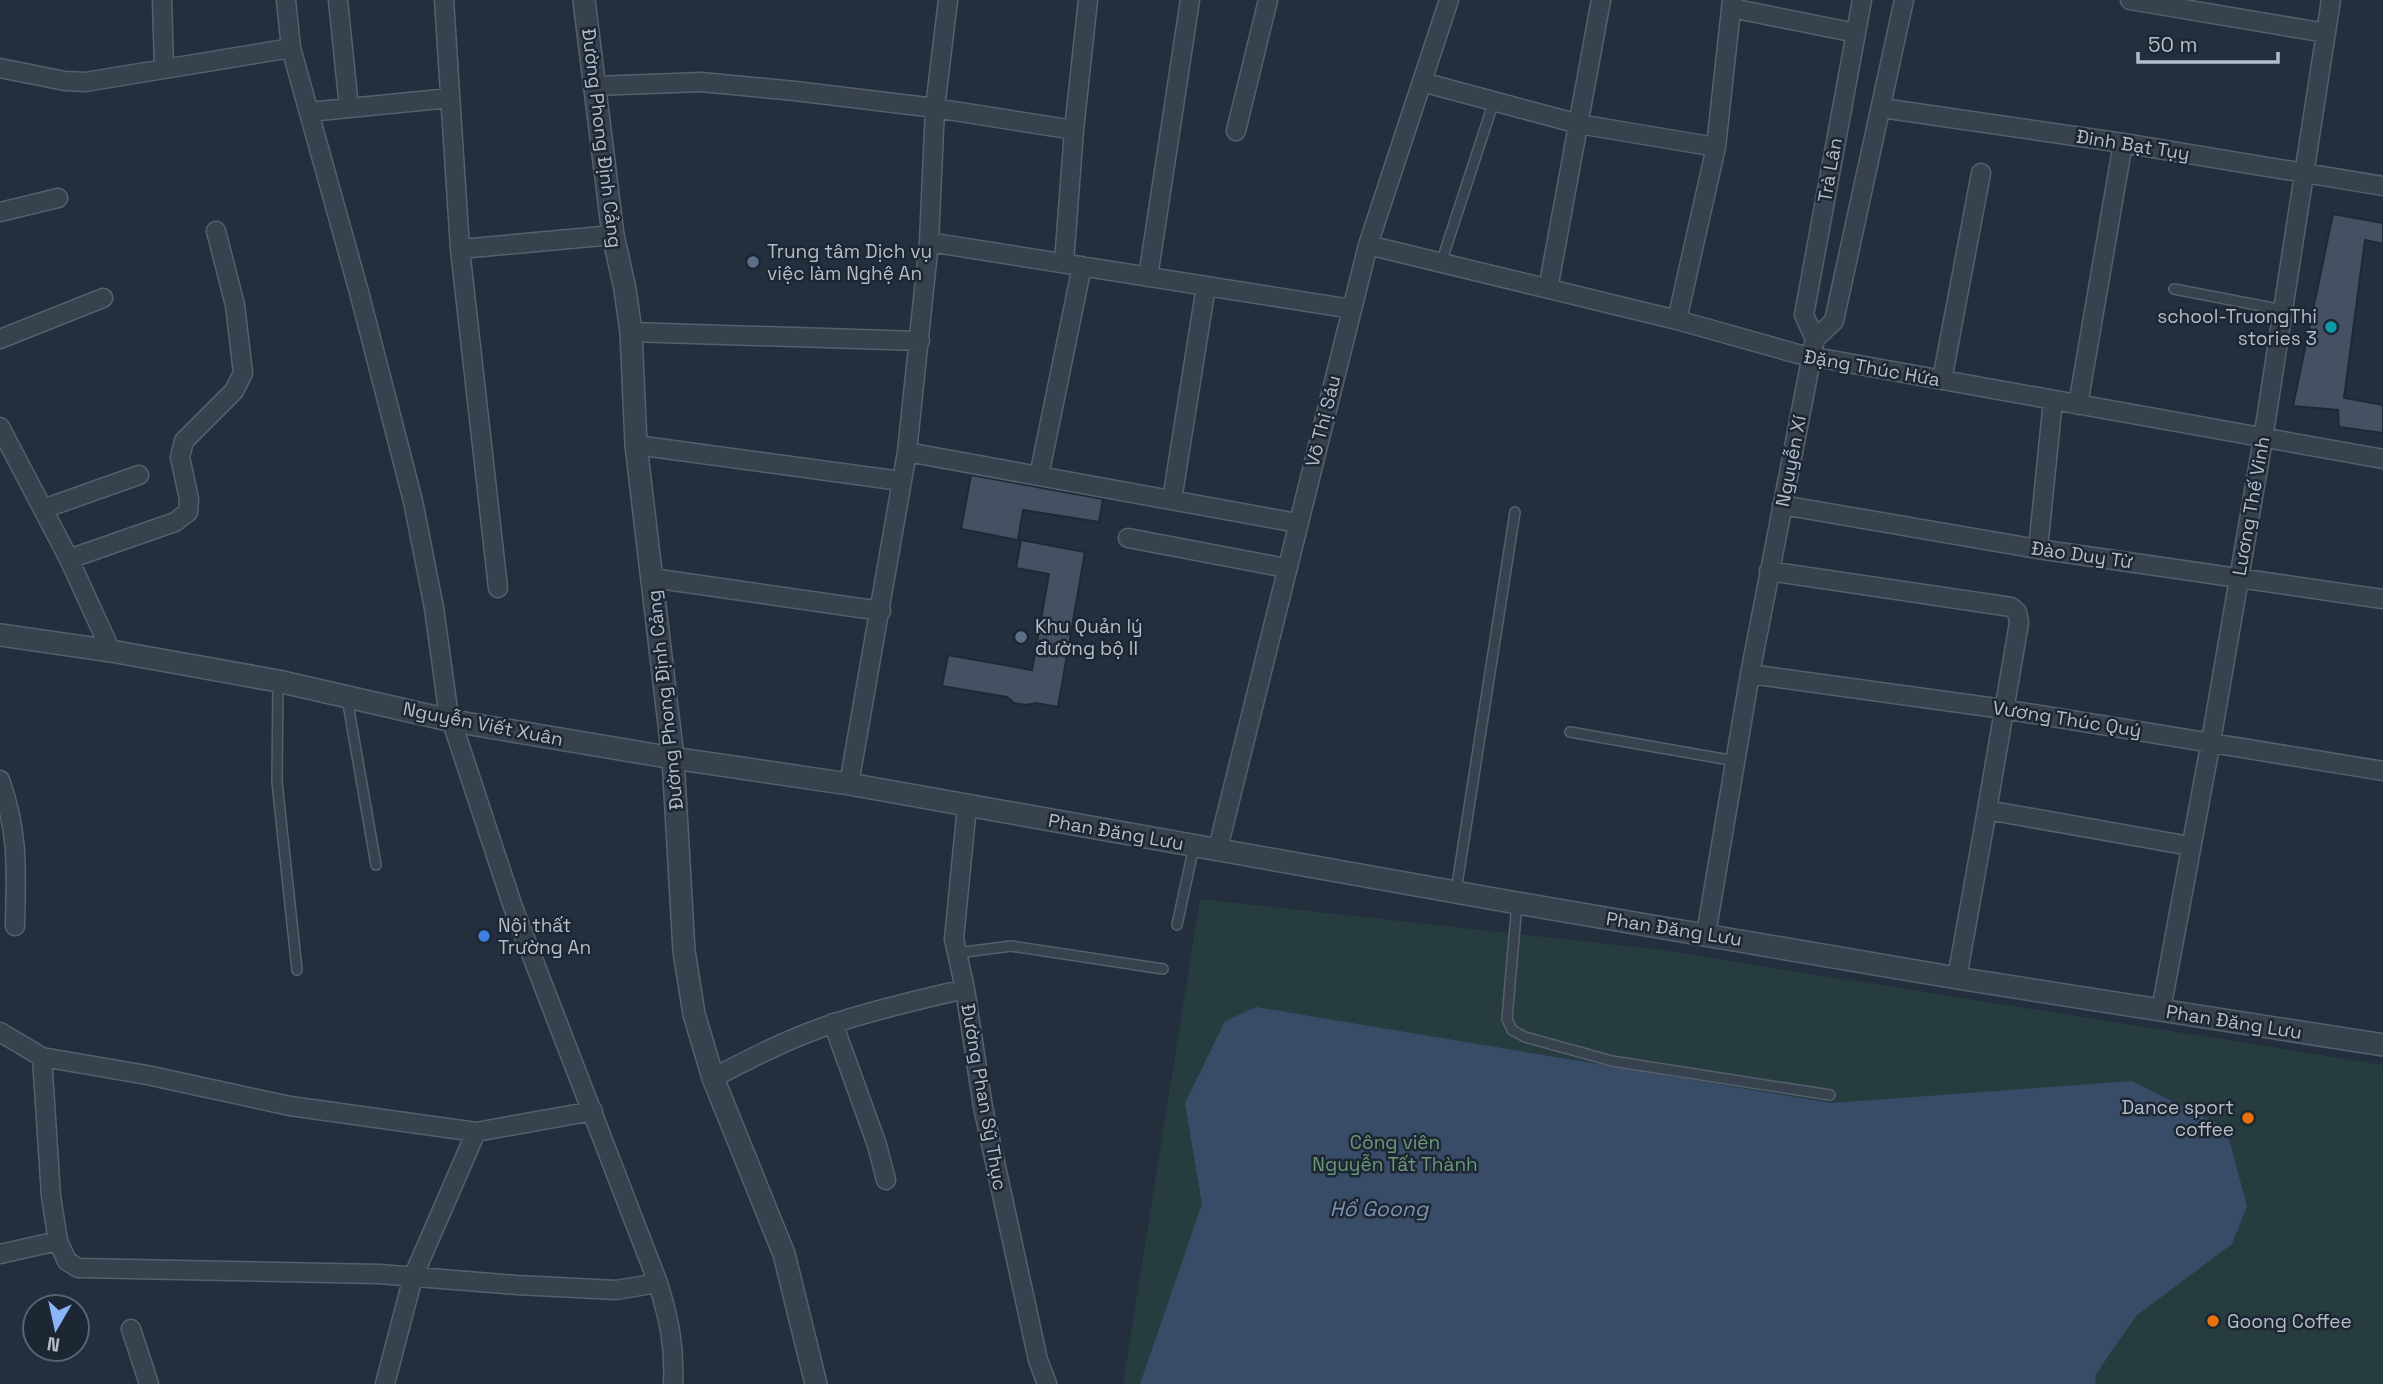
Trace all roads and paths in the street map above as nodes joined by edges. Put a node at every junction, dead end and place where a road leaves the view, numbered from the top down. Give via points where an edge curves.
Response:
1 (162, 0) edge
2 (286, 0) edge
3 (338, 0) edge
4 (443, 0) edge
5 (584, 0) edge
6 (948, 0) edge
7 (1088, 0) edge
8 (1190, 0) edge
9 (1268, 0) edge
10 (1449, 0) edge
11 (1601, 0) edge
12 (1862, 0) edge
13 (1904, 0) edge
14 (2130, 0) edge
15 (2331, 0) edge
16 (1732, 4) edge
17 (1856, 33) junction
18 (2326, 33) junction
19 (291, 48) junction
20 (0, 68) edge
21 (164, 68) junction
22 (1422, 82) junction
23 (595, 86) junction
24 (450, 98) junction
25 (1494, 101) junction
26 (349, 108) junction
27 (936, 108) junction
28 (1882, 108) junction
29 (309, 112) junction
30 (1579, 124) junction
31 (1074, 130) junction
32 (1237, 131) dead end
33 (2123, 143) junction
34 (1716, 147) junction
35 (2304, 172) junction
36 (1981, 173) dead end
37 (2383, 186) edge
38 (58, 198) dead end
39 (0, 212) edge
40 (216, 231) dead end
41 (613, 235) junction
42 (929, 242) junction
43 (1368, 245) junction
44 (460, 249) junction
45 (1441, 263) junction
46 (1073, 265) junction
47 (1148, 277) junction
48 (1206, 286) junction
49 (1548, 289) junction
50 (2174, 289) dead end
51 (103, 298) dead end
52 (1352, 309) junction
53 (2283, 310) junction
54 (1677, 320) junction
55 (631, 332) junction
56 (0, 340) edge
57 (920, 341) junction
58 (1813, 347) junction
59 (1942, 380) junction
60 (2053, 400) junction
61 (2078, 405) junction
62 (0, 427) edge
63 (2263, 439) junction
64 (636, 444) junction
65 (907, 452) junction
66 (2383, 459) edge
67 (139, 475) dead end
68 (1039, 476) junction
69 (901, 481) junction
70 (1172, 500) junction
71 (1782, 505) junction
72 (43, 509) junction
73 (1515, 512) dead end
74 (1297, 523) junction
75 (1128, 538) dead end
76 (2038, 550) junction
77 (69, 559) junction
78 (1286, 568) junction
79 (1769, 571) junction
80 (652, 578) junction
81 (2239, 578) junction
82 (498, 588) dead end
83 (2383, 599) edge
84 (881, 611) junction
85 (0, 635) edge
86 (111, 651) junction
87 (1750, 674) junction
88 (278, 681) junction
89 (346, 696) junction
90 (2003, 709) junction
91 (453, 721) junction
92 (1570, 733) dead end
93 (2211, 741) junction
94 (673, 758) junction
95 (1735, 761) junction
96 (2383, 771) edge
97 (0, 780) edge
98 (849, 784) junction
99 (967, 806) junction
100 (1987, 810) junction
101 (1194, 845) junction
102 (2190, 846) junction
103 (1218, 848) junction
104 (376, 865) dead end
105 (1456, 892) junction
106 (1517, 903) junction
107 (1177, 925) dead end
108 (15, 926) dead end
109 (1706, 934) junction
110 (957, 953) junction
111 (1163, 969) dead end
112 (297, 970) dead end
113 (1957, 978) junction
114 (965, 989) junction
115 (2161, 1010) junction
116 (833, 1023) junction
117 (0, 1032) edge
118 (2383, 1045) edge
119 (42, 1057) junction
120 (713, 1077) junction
121 (1830, 1095) dead end
122 (593, 1111) junction
123 (476, 1132) junction
124 (886, 1180) dead end
125 (58, 1241) junction
126 (0, 1254) edge
127 (413, 1278) junction
128 (658, 1283) junction
129 (131, 1329) dead end
130 (149, 1384) edge
131 (385, 1384) edge
132 (673, 1384) edge
133 (817, 1384) edge
134 (1047, 1384) edge

1 - 21 street
2 - 19 street
3 - 26 street
4 - 24 street
5 - 23 street, Đường Phong Định Cảng
6 - 27 street
7 - 31 street
8 - 47 street
9 - 32 street
10 - 22 street, Võ Thị Sáu
11 - 30 street
12 - 17 street, Trà Lân
13 - 28 street, Nguyễn Xí
14 - 18 street
15 - 18 street, Lương Thế Vinh
16 - 17 street
16 - 34 street
17 - 58 street, Trà Lân via 1804,315
18 - 35 street, Lương Thế Vinh
19 - 21 street
19 - 29 street
20 - 21 street via 85,82
22 - 25 street
22 - 43 street, Võ Thị Sáu
23 - 27 street via 701,82
23 - 41 street, Đường Phong Định Cảng
24 - 26 street
24 - 44 street
25 - 30 street
25 - 45 lane
26 - 29 street
27 - 31 street
27 - 42 street
28 - 33 street, Đinh Bạt Tụy
28 - 58 street, Nguyễn Xí via 1834,321
29 - 91 street via 412,500
30 - 34 street
30 - 49 street
31 - 46 street
33 - 35 street, Đinh Bạt Tụy
33 - 61 street
34 - 54 street
35 - 37 street, Đinh Bạt Tụy
35 - 53 street, Lương Thế Vinh
36 - 59 street
38 - 39 street
40 - 77 street via 235,305 243,373 234,391 184,441 180,457 188,512 175,522
41 - 44 street
41 - 55 street, Đường Phong Định Cảng
42 - 46 street
42 - 57 street
43 - 45 street, Đặng Thúc Hứa
43 - 52 street, Võ Thị Sáu
44 - 82 street
45 - 49 street, Đặng Thúc Hứa
46 - 47 street
46 - 68 street
47 - 48 street
48 - 52 street
48 - 70 street
49 - 54 street, Đặng Thúc Hứa
50 - 53 lane
51 - 56 street
52 - 74 street, Võ Thị Sáu
53 - 63 street, Lương Thế Vinh
54 - 58 street, Đặng Thúc Hứa via 1798,354
55 - 57 street
55 - 64 street, Đường Phong Định Cảng
57 - 65 street
58 - 59 street, Đặng Thúc Hứa
58 - 71 street, Nguyễn Xí
59 - 60 street, Đặng Thúc Hứa
60 - 61 street, Đặng Thúc Hứa
60 - 76 street
61 - 63 street, Đặng Thúc Hứa
62 - 72 street
63 - 66 street, Đặng Thúc Hứa
63 - 81 street, Lương Thế Vinh
64 - 69 street
64 - 80 street, Đường Phong Định Cảng
65 - 68 street
65 - 69 street
67 - 72 street
68 - 70 street
69 - 84 street
70 - 74 street
71 - 76 street, Đào Duy Từ
71 - 79 street, Nguyễn Xí
72 - 77 street
73 - 105 lane
74 - 78 street, Võ Thị Sáu
75 - 78 street
76 - 81 street, Đào Duy Từ
77 - 86 street
78 - 103 street, Võ Thị Sáu
79 - 87 street, Nguyễn Xí
79 - 90 street via 2011,607 2019,623
80 - 84 street
80 - 94 street, Đường Phong Định Cảng
81 - 83 street, Đào Duy Từ
81 - 93 street, Lương Thế Vinh
84 - 98 street
85 - 86 street, Nguyễn Viết Xuân
86 - 88 street, Nguyễn Viết Xuân
87 - 90 street, Vương Thúc Quý
87 - 95 street, Nguyễn Xí
88 - 89 street, Nguyễn Viết Xuân
88 - 112 lane via 277,782
89 - 91 street, Nguyễn Viết Xuân
89 - 104 lane
90 - 93 street, Vương Thúc Quý
90 - 100 street
91 - 94 street, Nguyễn Viết Xuân
91 - 122 street via 513,907
92 - 95 lane
93 - 96 street, Vương Thúc Quý
93 - 102 street, Lương Thế Vinh
94 - 98 street, Nguyễn Viết Xuân
94 - 120 street, Đường Phong Định Cảng via 684,951 694,1014
95 - 109 street, Nguyễn Xí
97 - 108 street via 16,850
98 - 99 street, Nguyễn Viết Xuân
99 - 101 street, Phan Đăng Lưu
99 - 110 street, Đường Phan Sỹ Thục via 954,939
100 - 102 street
100 - 113 street
101 - 103 street, Phan Đăng Lưu
101 - 107 lane
102 - 115 street, Lương Thế Vinh
103 - 105 street, Phan Đăng Lưu
105 - 106 street, Phan Đăng Lưu
106 - 109 street, Phan Đăng Lưu
106 - 121 lane via 1507,1019 1512,1030 1612,1061
109 - 113 street, Phan Đăng Lưu
110 - 111 lane via 1011,946
110 - 114 street, Đường Phan Sỹ Thục
113 - 115 street, Phan Đăng Lưu
114 - 116 street
114 - 134 street, Đường Phan Sỹ Thục via 983,1107
115 - 118 street, Phan Đăng Lưu
116 - 120 street
116 - 124 street
117 - 119 street
119 - 123 street via 290,1106
119 - 125 street
120 - 133 street, Đường Phong Định Cảng via 784,1254
122 - 123 street
122 - 128 street
123 - 127 street
125 - 126 street
125 - 127 street via 67,1261 78,1268
127 - 128 street via 616,1290
127 - 131 street
128 - 132 street via 671,1329
129 - 130 street

